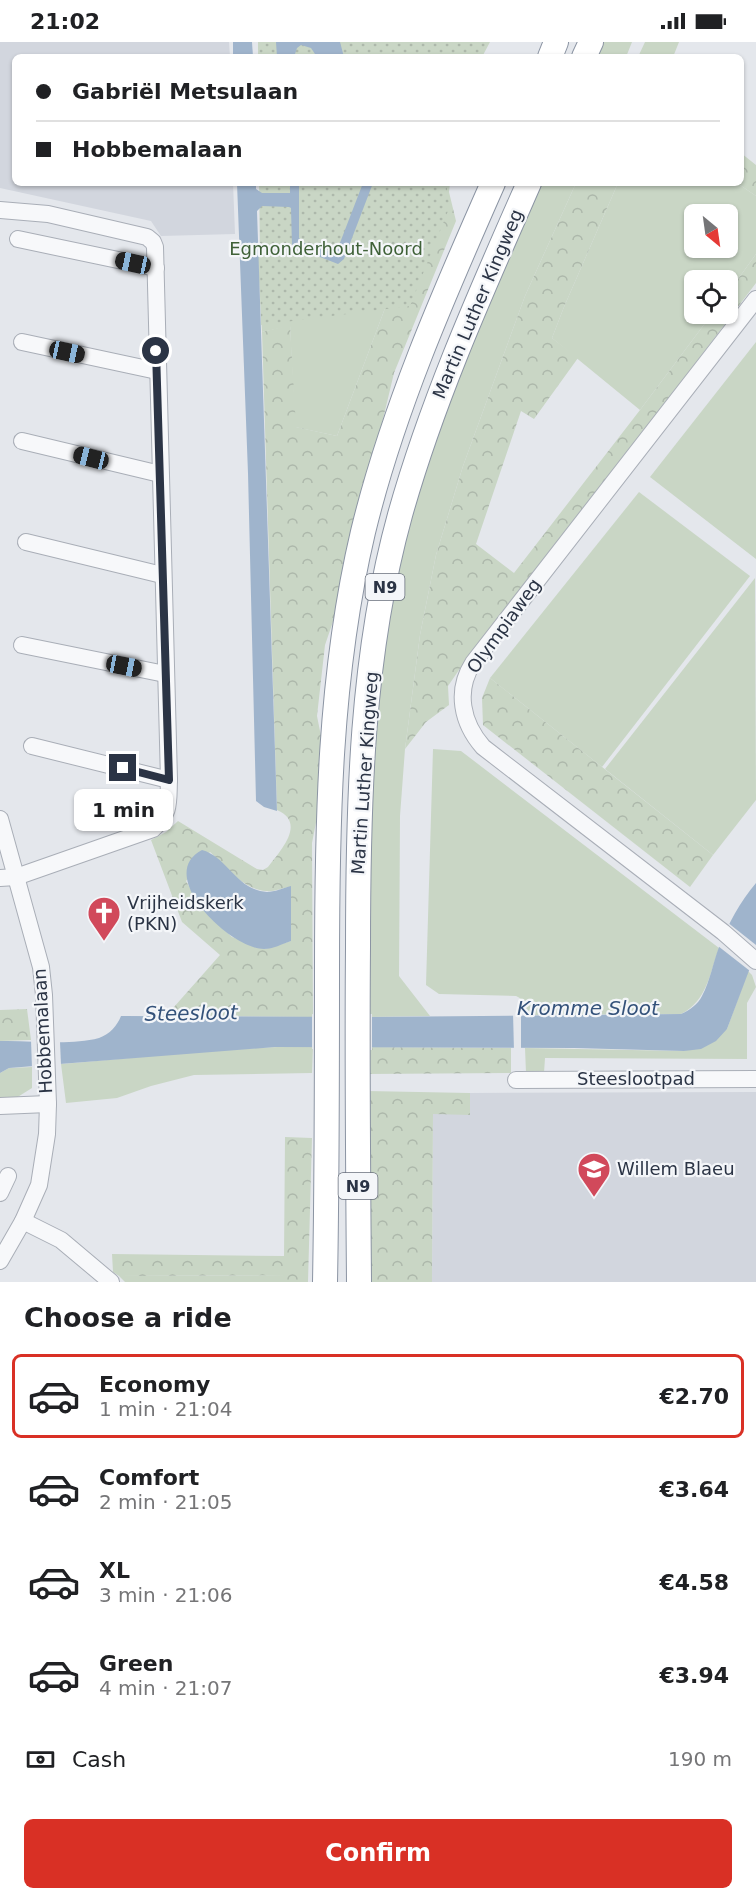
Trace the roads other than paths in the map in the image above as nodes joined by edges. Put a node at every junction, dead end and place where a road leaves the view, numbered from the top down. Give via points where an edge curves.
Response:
1 (528, 186) edge
2 (489, 188) edge
3 (0, 210) edge
4 (18, 239) dead end
5 (156, 268) junction
6 (756, 299) edge
7 (22, 342) dead end
8 (157, 372) junction
9 (22, 441) dead end
10 (160, 474) junction
11 (26, 542) dead end
12 (162, 575) junction
13 (22, 645) dead end
14 (165, 674) junction
15 (32, 746) dead end
16 (169, 780) junction
17 (0, 819) edge
18 (8, 877) edge
19 (755, 960) edge
20 (756, 1079) edge
21 (516, 1080) dead end
22 (48, 1104) junction
23 (0, 1106) edge
24 (8, 1176) dead end
25 (0, 1192) edge
26 (24, 1221) junction
27 (0, 1261) edge
28 (111, 1282) edge
29 (325, 1282) edge
30 (359, 1282) edge

1 - 30 highway, Martin Luther Kingweg / N9 via 442,386 400,517 373,656 363,747 358,870
2 - 29 highway, Martin Luther Kingweg / N9 via 412,376 382,465 363,533 342,645 331,747 327,841
3 - 5 street via 48,214 147,237 155,247
4 - 5 street
5 - 8 street
6 - 19 street, Olympiaweg via 473,663 463,691 465,718 483,747
7 - 8 street
8 - 10 street
9 - 10 street
10 - 12 street
11 - 12 street
12 - 14 street
13 - 14 street
14 - 16 street
15 - 16 street
16 - 18 street via 168,807 164,819 153,829
17 - 18 street, Hobbemalaan
18 - 22 street, Hobbemalaan via 41,967
20 - 21 street, Steeslootpad
22 - 23 street
22 - 26 street, Hobbemalaan via 39,1185
24 - 25 street
26 - 27 street, Hobbemalaan
26 - 28 street via 61,1240

